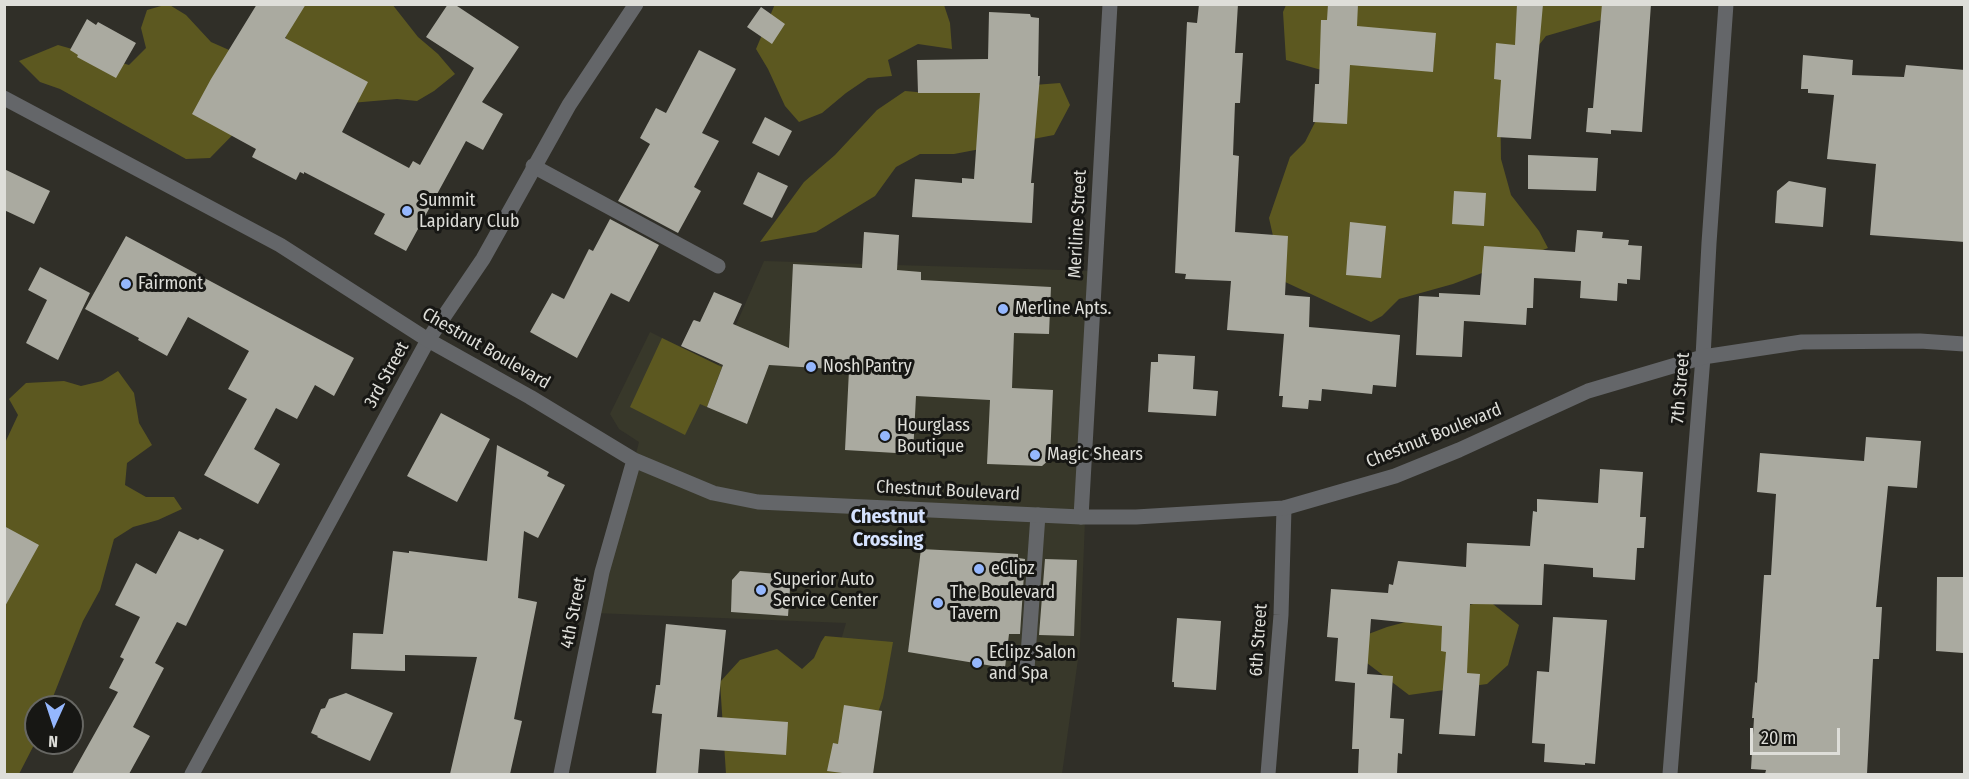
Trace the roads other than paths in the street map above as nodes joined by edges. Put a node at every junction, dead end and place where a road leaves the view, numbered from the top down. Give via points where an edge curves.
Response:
1 (636, 4) edge
2 (1110, 4) edge
3 (1726, 4) edge
4 (4, 98) edge
5 (534, 165) junction
6 (718, 266) dead end
7 (428, 340) junction
8 (1965, 344) edge
9 (1703, 357) junction
10 (634, 460) junction
11 (1284, 508) junction
12 (1038, 515) junction
13 (1081, 517) junction
14 (1027, 669) dead end
15 (192, 774) edge
16 (561, 774) edge
17 (1268, 774) edge
18 (1670, 774) edge

1 - 5 street, 3rd Street
2 - 13 street, Meriline Street
3 - 9 street, 7th Street
4 - 7 street, Chestnut Boulevard via 280,245
5 - 6 street
5 - 7 street, 3rd Street via 483,258
7 - 10 street, Chestnut Boulevard
7 - 15 street, 3rd Street
8 - 9 street, Chestnut Boulevard via 1802,342
9 - 11 street, Chestnut Boulevard via 1588,391 1395,476
9 - 18 street, 7th Street
10 - 12 street, Chestnut Boulevard via 713,493 758,502
10 - 16 street, 4th Street via 602,572
11 - 13 street, Chestnut Boulevard
11 - 17 street, 6th Street via 1281,615
12 - 13 street, Chestnut Boulevard
12 - 14 street

